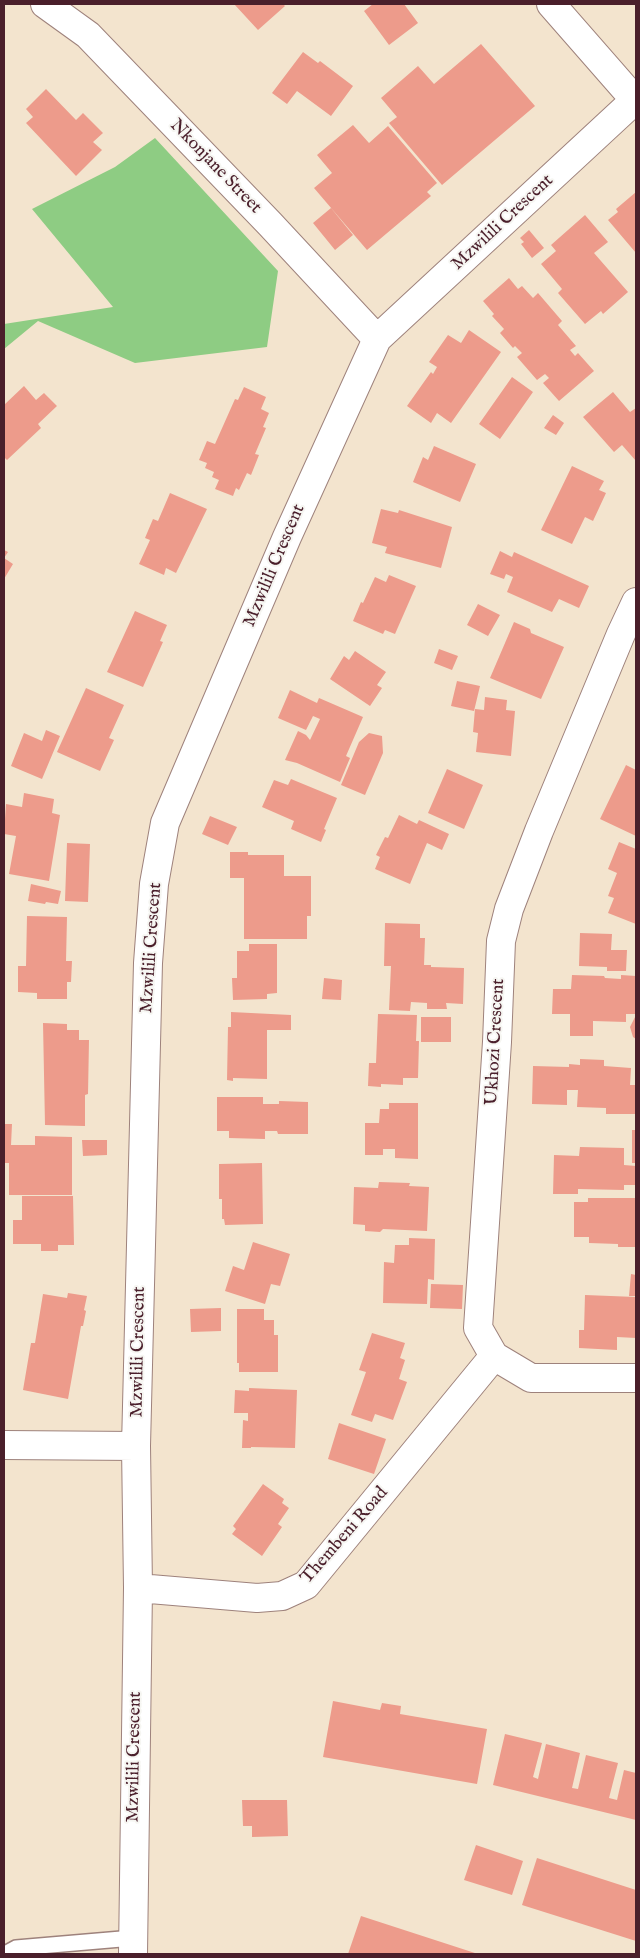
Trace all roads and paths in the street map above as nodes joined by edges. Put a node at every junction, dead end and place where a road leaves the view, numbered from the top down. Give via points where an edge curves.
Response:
1 (45, 4) edge
2 (551, 4) edge
3 (636, 100) edge
4 (376, 339) junction
5 (636, 602) edge
6 (494, 1356) junction
7 (636, 1378) edge
8 (4, 1445) edge
9 (136, 1446) junction
10 (138, 1588) junction
11 (133, 1946) edge
12 (5, 1954) edge

1 - 4 street, Nkonjane Street via 88,35
2 - 3 street
3 - 4 street, Mzwilili Crescent
4 - 9 street, Mzwilili Crescent via 165,823 154,884 148,963
5 - 6 street, Ukhozi Crescent via 539,830 509,909 502,941 478,1328
6 - 7 street, Ukhozi Crescent via 531,1378
6 - 10 street, Thembeni Road via 306,1585 282,1596 258,1598
8 - 9 street
9 - 10 street, Mzwilili Crescent
10 - 11 street, Mzwilili Crescent
11 - 12 lane via 16,1948

